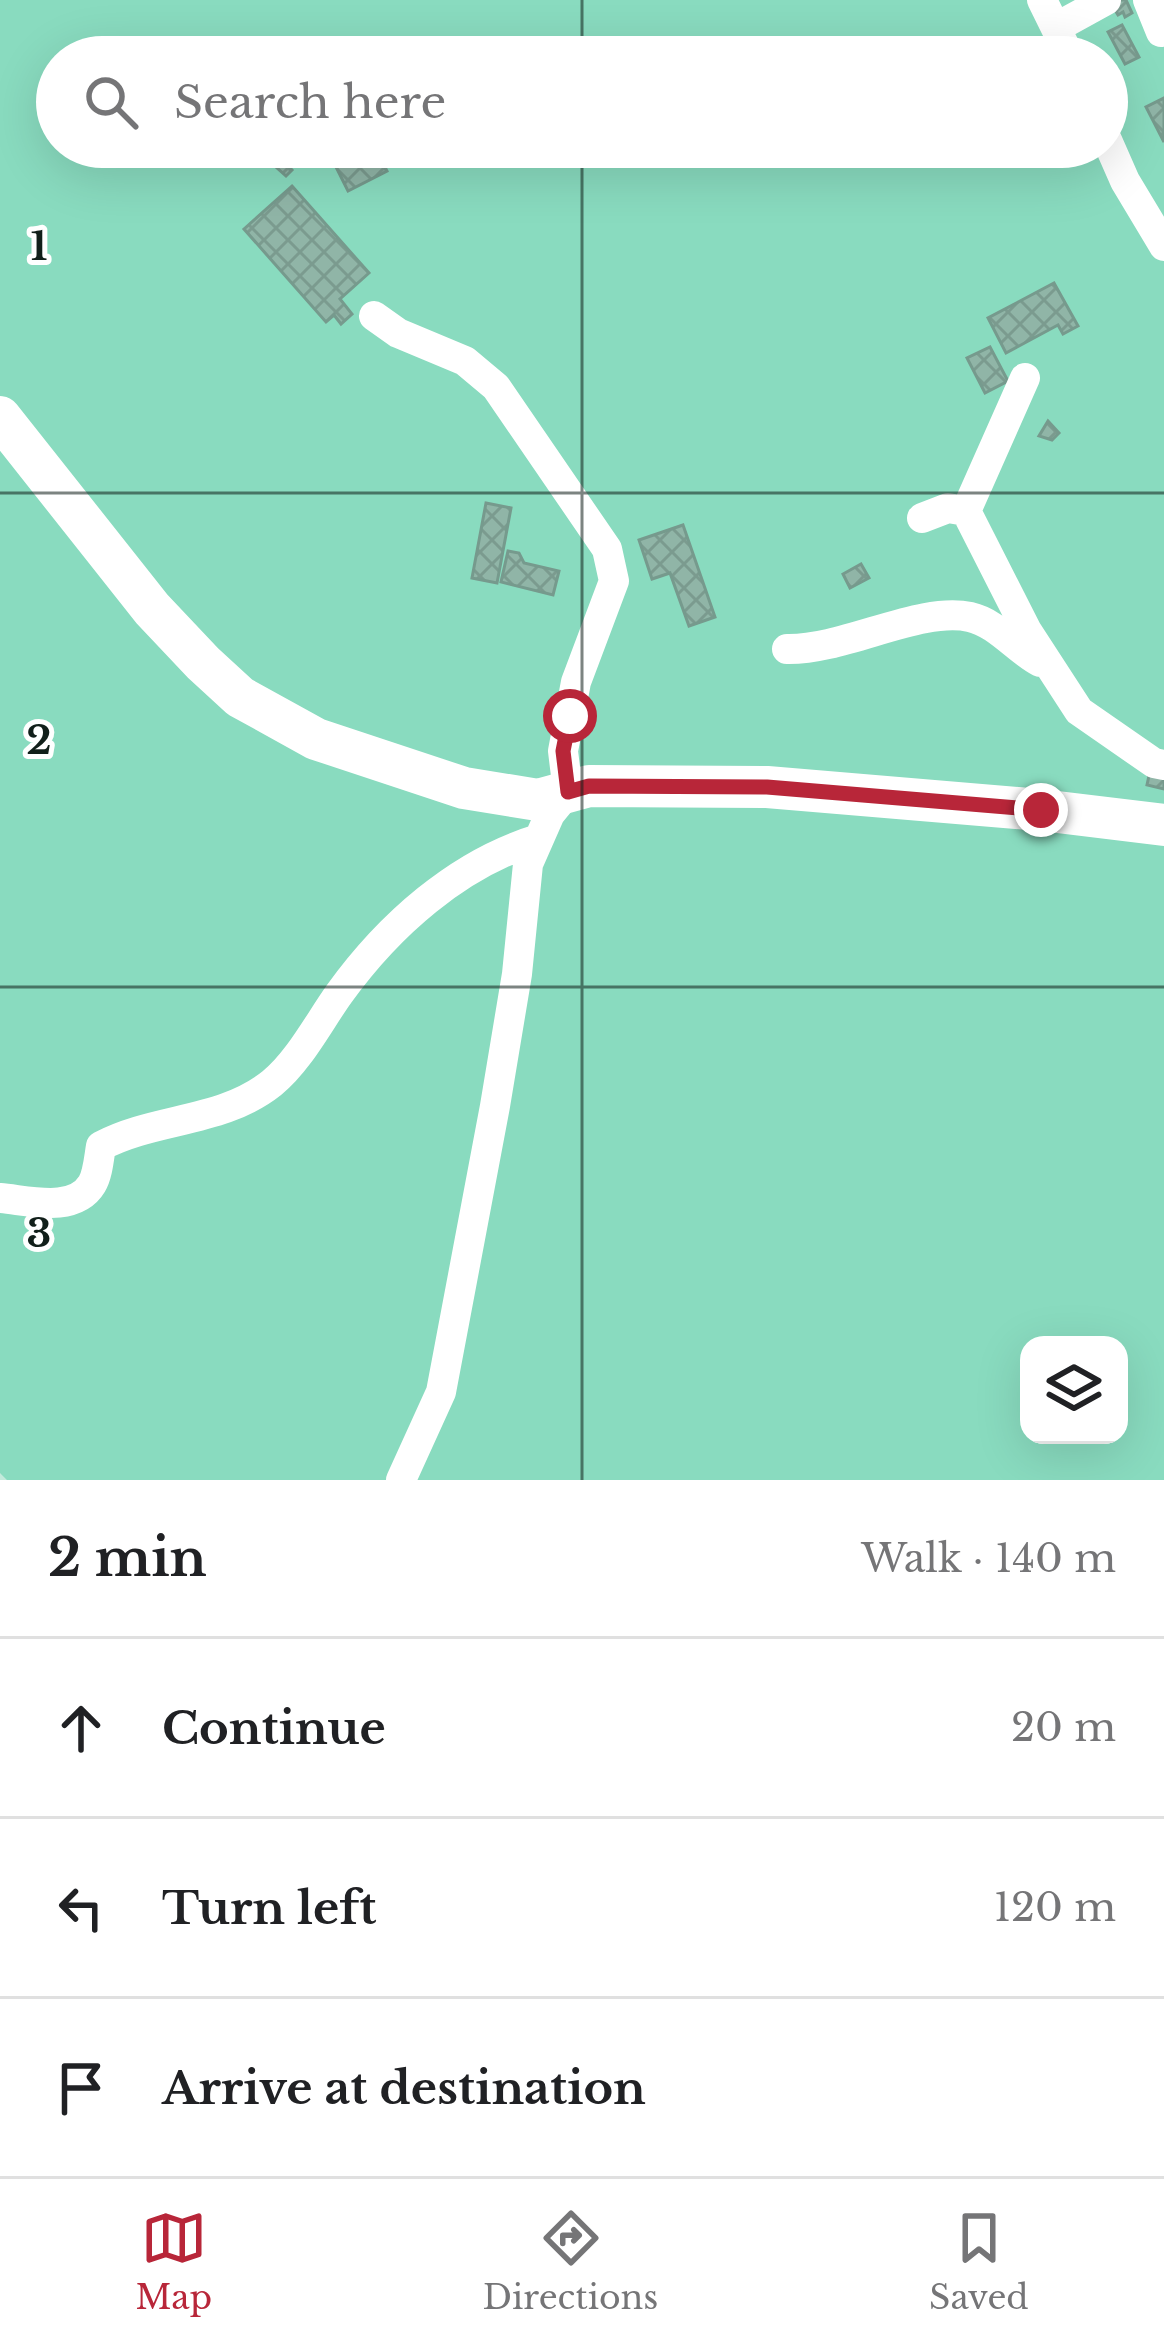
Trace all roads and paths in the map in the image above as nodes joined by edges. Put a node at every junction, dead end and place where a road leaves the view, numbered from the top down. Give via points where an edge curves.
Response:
1 (1106, 0) edge
2 (1148, 0) edge
3 (1049, 14) edge
4 (1161, 32) edge
5 (1119, 168) edge
6 (1164, 246) edge
7 (374, 316) dead end
8 (1025, 378) dead end
9 (0, 417) edge
10 (966, 511) junction
11 (922, 518) dead end
12 (787, 650) dead end
13 (1051, 668) junction
14 (1164, 765) edge
15 (568, 792) junction
16 (1164, 825) edge
17 (539, 838) junction
18 (0, 1198) edge
19 (401, 1480) edge

1 - 3 street
2 - 4 street
5 - 6 street
7 - 15 street via 465,361 496,387 607,550 614,580 576,682 563,751
8 - 10 street
9 - 15 street via 152,608 240,697 316,739 464,788 538,800
10 - 11 street
10 - 13 street
12 - 13 street via 970,617
13 - 14 street via 1079,711
15 - 16 street via 767,787
15 - 17 street
17 - 18 street via 472,868 407,917 359,966 275,1081 208,1116 126,1132 101,1146 92,1184 78,1198
17 - 19 street via 528,864 514,996 441,1392

